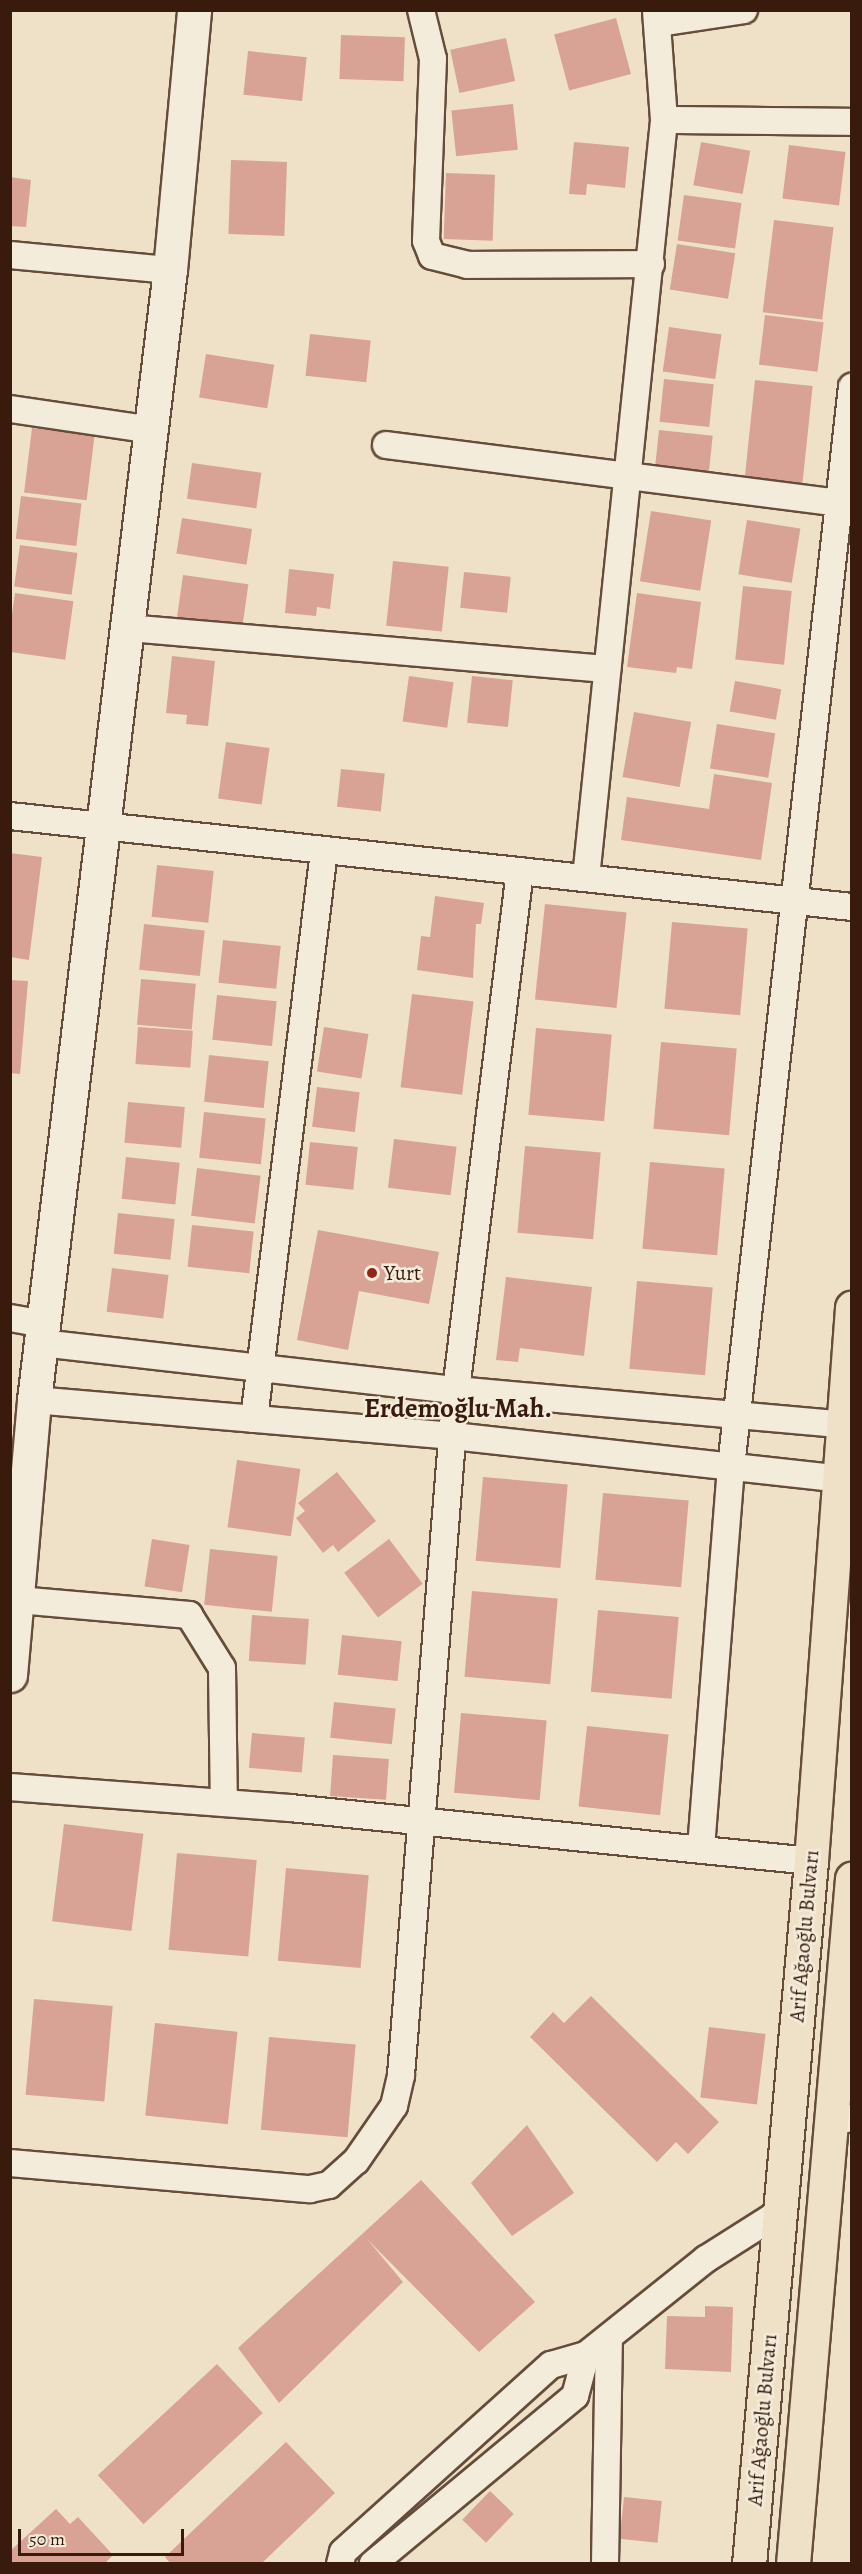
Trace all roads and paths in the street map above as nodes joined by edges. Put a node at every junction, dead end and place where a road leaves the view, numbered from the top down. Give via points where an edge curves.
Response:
1 (194, 10) edge
2 (421, 10) edge
3 (744, 10) edge
4 (657, 17) edge
5 (664, 120) junction
6 (852, 122) edge
7 (10, 255) edge
8 (651, 264) junction
9 (170, 270) junction
10 (852, 387) edge
11 (10, 409) edge
12 (152, 430) junction
13 (386, 445) dead end
14 (628, 477) junction
15 (839, 503) junction
16 (128, 628) junction
17 (607, 669) junction
18 (10, 816) edge
19 (104, 828) junction
20 (324, 851) junction
21 (520, 871) junction
22 (586, 878) junction
23 (795, 902) junction
24 (852, 907) edge
25 (852, 1308) edge
26 (10, 1318) edge
27 (42, 1334) junction
28 (260, 1368) junction
29 (456, 1390) junction
30 (34, 1400) junction
31 (738, 1416) junction
32 (254, 1419) junction
33 (846, 1424) edge
34 (453, 1436) junction
35 (731, 1467) junction
36 (844, 1480) edge
37 (18, 1600) junction
38 (10, 1675) edge
39 (10, 1787) edge
40 (224, 1803) junction
41 (419, 1820) junction
42 (701, 1848) junction
43 (811, 1861) junction
44 (852, 1879) edge
45 (841, 2120) edge
46 (10, 2163) edge
47 (780, 2212) junction
48 (609, 2338) junction
49 (586, 2355) junction
50 (340, 2564) edge
51 (373, 2564) edge
52 (605, 2564) edge
53 (749, 2564) edge
54 (793, 2564) edge

1 - 9 street
2 - 8 street via 433,59 426,240 432,256 467,265
3 - 4 street
4 - 5 street
5 - 6 street
5 - 8 street
7 - 9 street
8 - 14 street
9 - 12 street
10 - 15 street
11 - 12 street
12 - 16 street
13 - 14 street
14 - 15 street
14 - 17 street
15 - 23 street
16 - 17 street
16 - 19 street
17 - 22 street
18 - 19 street
19 - 20 street
19 - 27 street
20 - 21 street
20 - 28 street
21 - 22 street
21 - 29 street
22 - 23 street
23 - 24 street
23 - 31 street
25 - 33 highway, Arif Ağaoğlu Bulvarı
26 - 27 street
27 - 28 street
27 - 30 street
28 - 29 street
28 - 32 street
29 - 31 street
29 - 34 street
30 - 32 street
30 - 37 street
31 - 33 street
31 - 35 street
32 - 34 street
33 - 36 highway, Arif Ağaoğlu Bulvarı
34 - 35 street
34 - 41 street
35 - 36 street
35 - 42 street
36 - 43 highway, Arif Ağaoğlu Bulvarı
37 - 38 street
37 - 40 street via 189,1615 222,1668
39 - 40 street
40 - 41 street
41 - 42 street
41 - 46 street via 396,2095 356,2161 329,2185 310,2189
42 - 43 street
43 - 47 highway, Arif Ağaoğlu Bulvarı
44 - 45 highway, Arif Ağaoğlu Bulvarı
45 - 54 highway, Arif Ağaoğlu Bulvarı
47 - 48 street via 706,2259
47 - 53 highway, Arif Ağaoğlu Bulvarı
48 - 49 street
48 - 52 street
49 - 50 street via 550,2365 343,2552
49 - 51 street via 575,2396

